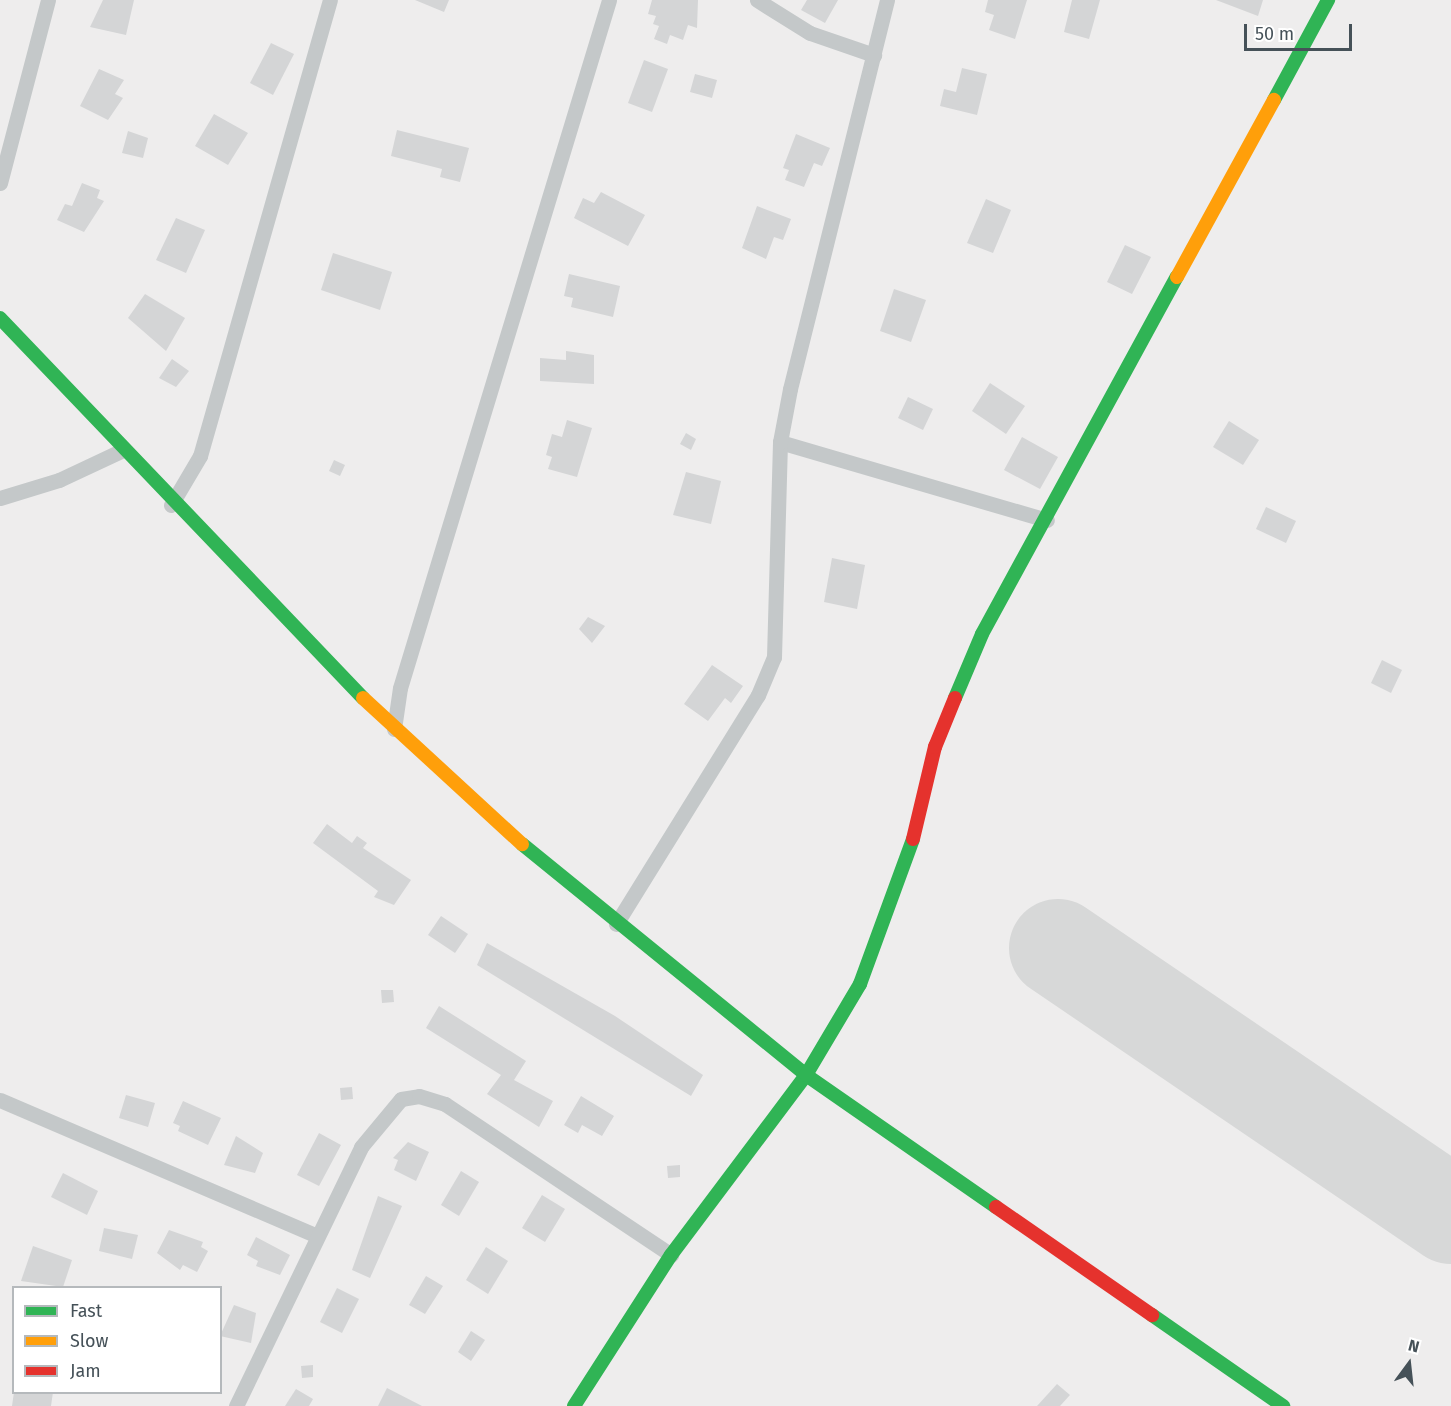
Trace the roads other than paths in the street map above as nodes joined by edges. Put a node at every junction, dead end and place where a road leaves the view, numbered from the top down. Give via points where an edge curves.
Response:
1 (48, 0) edge
2 (330, 0) edge
3 (609, 0) edge
4 (757, 0) edge
5 (887, 0) edge
6 (1328, 0) edge
7 (874, 55) junction
8 (0, 183) edge
9 (0, 318) edge
10 (780, 442) junction
11 (121, 451) junction
12 (0, 498) edge
13 (171, 506) junction
14 (1047, 520) junction
15 (394, 729) junction
16 (616, 924) junction
17 (806, 1075) junction
18 (0, 1100) edge
19 (315, 1235) junction
20 (671, 1255) junction
21 (236, 1406) edge
22 (574, 1406) edge
23 (1283, 1406) edge

1 - 8 street
2 - 13 street via 200,456
3 - 15 street via 400,688
4 - 7 street via 810,33
5 - 7 street
6 - 14 main road
7 - 10 street
9 - 11 main road
10 - 14 street
10 - 16 street via 774,657 759,696
11 - 12 street via 59,480
11 - 13 main road
13 - 15 main road
14 - 17 main road via 962,677 935,747 904,874 860,984
15 - 16 main road
16 - 17 main road
17 - 20 main road
17 - 23 main road
18 - 19 street
19 - 20 street via 382,1116 401,1099 419,1096 471,1120
19 - 21 street
20 - 22 main road

